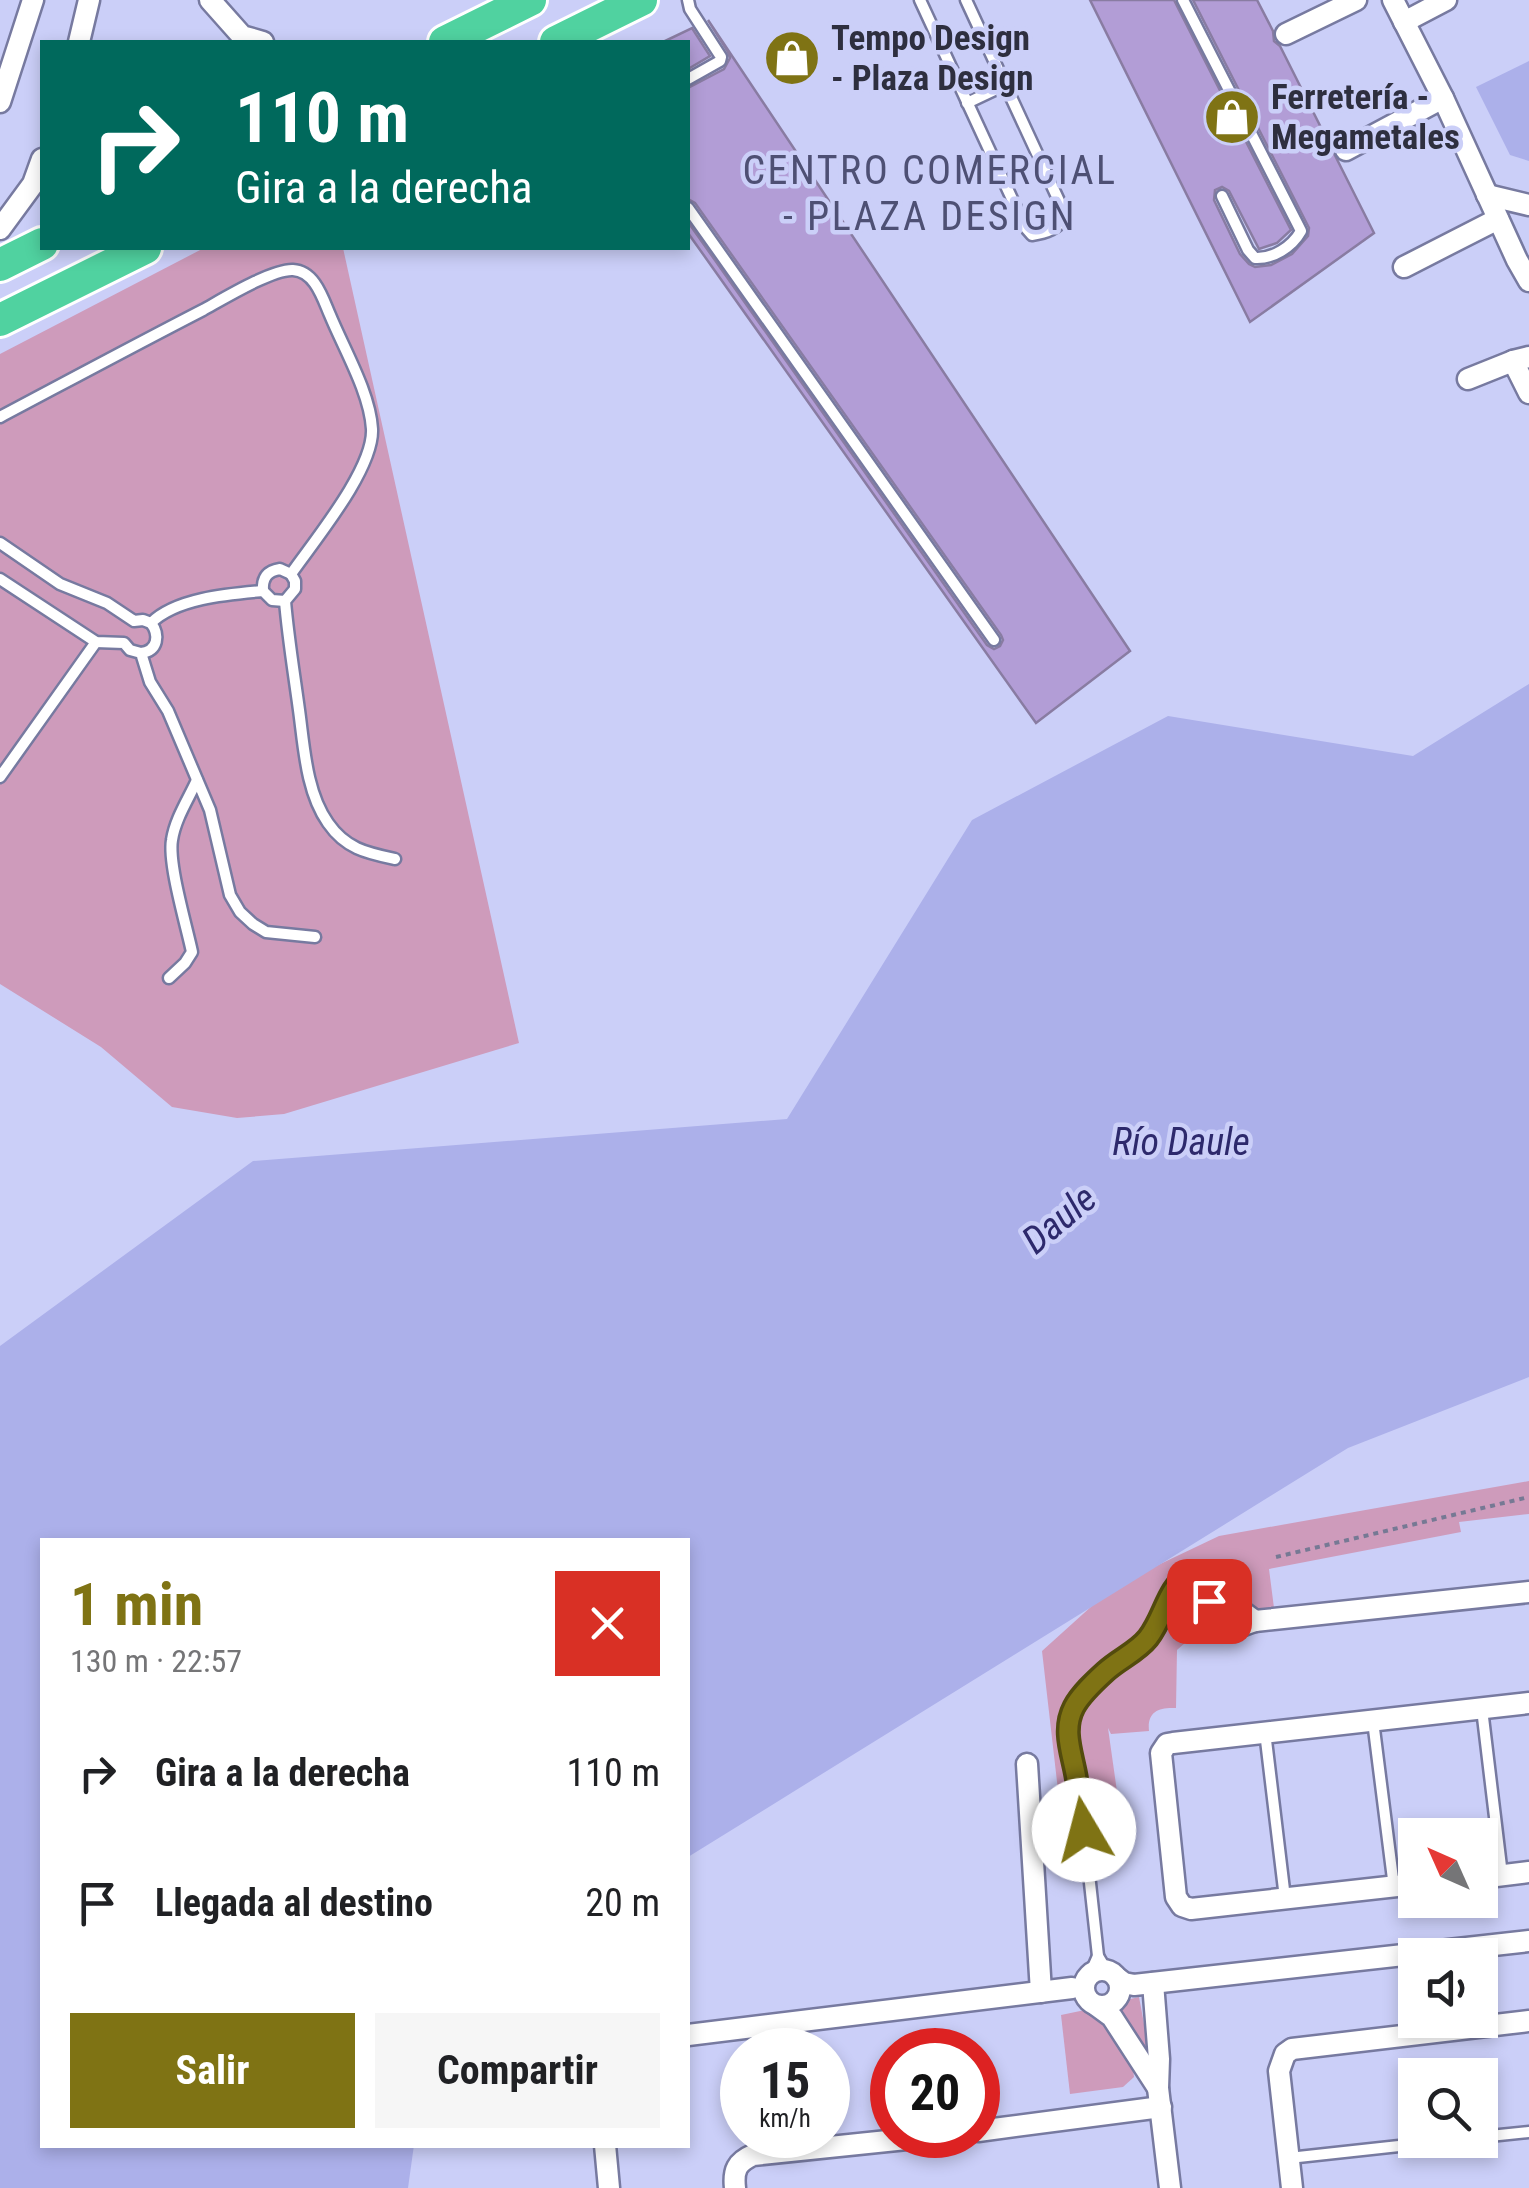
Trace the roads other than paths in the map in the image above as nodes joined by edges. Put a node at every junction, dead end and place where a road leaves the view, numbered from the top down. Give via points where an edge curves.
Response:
1 (33, 0) edge
2 (88, 0) edge
3 (210, 0) edge
4 (530, 0) edge
5 (641, 0) edge
6 (688, 0) edge
7 (920, 0) edge
8 (966, 0) edge
9 (1183, 0) edge
10 (1356, 0) edge
11 (1393, 0) edge
12 (1446, 0) edge
13 (1404, 22) junction
14 (1286, 34) dead end
15 (79, 40) edge
16 (255, 40) edge
17 (449, 40) edge
18 (560, 40) edge
19 (690, 77) edge
20 (1005, 84) junction
21 (1443, 98) junction
22 (0, 102) edge
23 (967, 104) junction
24 (1346, 150) dead end
25 (40, 165) edge
26 (1487, 195) junction
27 (1222, 196) dead end
28 (1529, 205) edge
29 (690, 211) edge
30 (1498, 219) junction
31 (0, 230) edge
32 (40, 245) edge
33 (140, 250) edge
34 (1523, 255) edge
35 (0, 265) edge
36 (1404, 267) dead end
37 (1529, 282) edge
38 (0, 320) edge
39 (1521, 359) edge
40 (1468, 380) dead end
41 (1529, 393) edge
42 (0, 417) edge
43 (0, 543) edge
44 (291, 574) junction
45 (0, 579) edge
46 (263, 591) junction
47 (286, 600) junction
48 (151, 624) junction
49 (127, 631) junction
50 (994, 640) dead end
51 (96, 642) junction
52 (141, 653) junction
53 (0, 776) edge
54 (198, 780) junction
55 (395, 859) dead end
56 (316, 937) dead end
57 (169, 978) dead end
58 (1529, 1592) edge
59 (1214, 1599) junction
60 (1255, 1621) junction
61 (1529, 1702) edge
62 (1482, 1708) junction
63 (1373, 1720) junction
64 (1266, 1732) junction
65 (1027, 1764) dead end
66 (1398, 1854) edge
67 (1529, 1872) edge
68 (1502, 1875) junction
69 (1498, 1876) edge
70 (1398, 1887) edge
71 (1286, 1898) junction
72 (1529, 1941) edge
73 (1105, 1983) junction
74 (1041, 1992) junction
75 (1529, 2021) edge
76 (690, 2035) edge
77 (1159, 2097) junction
78 (1000, 2127) edge
79 (1529, 2132) edge
80 (1498, 2135) edge
81 (870, 2143) edge
82 (1398, 2146) edge
83 (605, 2148) edge
84 (1289, 2158) junction
85 (610, 2188) edge
86 (735, 2188) edge
87 (1170, 2188) edge
88 (1292, 2188) edge

1 - 22 street
2 - 15 street
3 - 16 street via 242,36
4 - 17 highway
5 - 18 highway
6 - 19 lane via 721,57
7 - 23 lane
8 - 20 lane
9 - 27 lane via 1298,224 1296,240 1275,255 1255,258
10 - 14 street
11 - 13 street
12 - 13 street
13 - 21 street
20 - 23 lane
20 - 23 lane via 1066,216 1061,225 1032,235 1025,227
21 - 24 street
21 - 26 street
25 - 31 street
26 - 28 street
26 - 30 street
29 - 50 lane
30 - 34 street
30 - 36 street
32 - 35 highway
33 - 38 highway
34 - 37 street
39 - 40 street
39 - 41 street
42 - 44 lane via 238,291 280,272 302,272 319,289 372,430 369,454
43 - 49 lane via 60,584 107,603
44 - 46 lane via 268,573
44 - 47 lane via 295,589
45 - 51 lane
46 - 47 lane via 272,600
46 - 48 lane via 214,596 170,610
47 - 55 lane via 316,798 342,838 361,852
48 - 49 lane via 143,620
48 - 52 lane via 157,640
49 - 51 lane
49 - 52 lane via 130,650
51 - 53 lane
52 - 54 lane
54 - 56 lane via 240,912 266,932
54 - 57 lane via 171,844 192,952
58 - 60 street
59 - 60 street
59 - 60 street via 1202,1610 1209,1629
59 - 73 lane via 1201,1574 1182,1578 1149,1637 1108,1669 1069,1720
61 - 62 street
62 - 63 street
62 - 68 lane
63 - 64 street
63 - 66 lane
64 - 71 lane
64 - 71 street via 1167,1744 1161,1752 1176,1897 1191,1908
65 - 74 street
67 - 68 street
68 - 69 street
70 - 71 street
72 - 73 street
73 - 74 street
73 - 77 street via 1112,2017
73 - 77 street via 1159,2058
74 - 76 street
75 - 84 street via 1292,2050 1279,2071
77 - 78 street
77 - 87 street
79 - 80 lane
81 - 86 street via 753,2155 738,2164
82 - 84 lane
83 - 85 street
84 - 88 street

